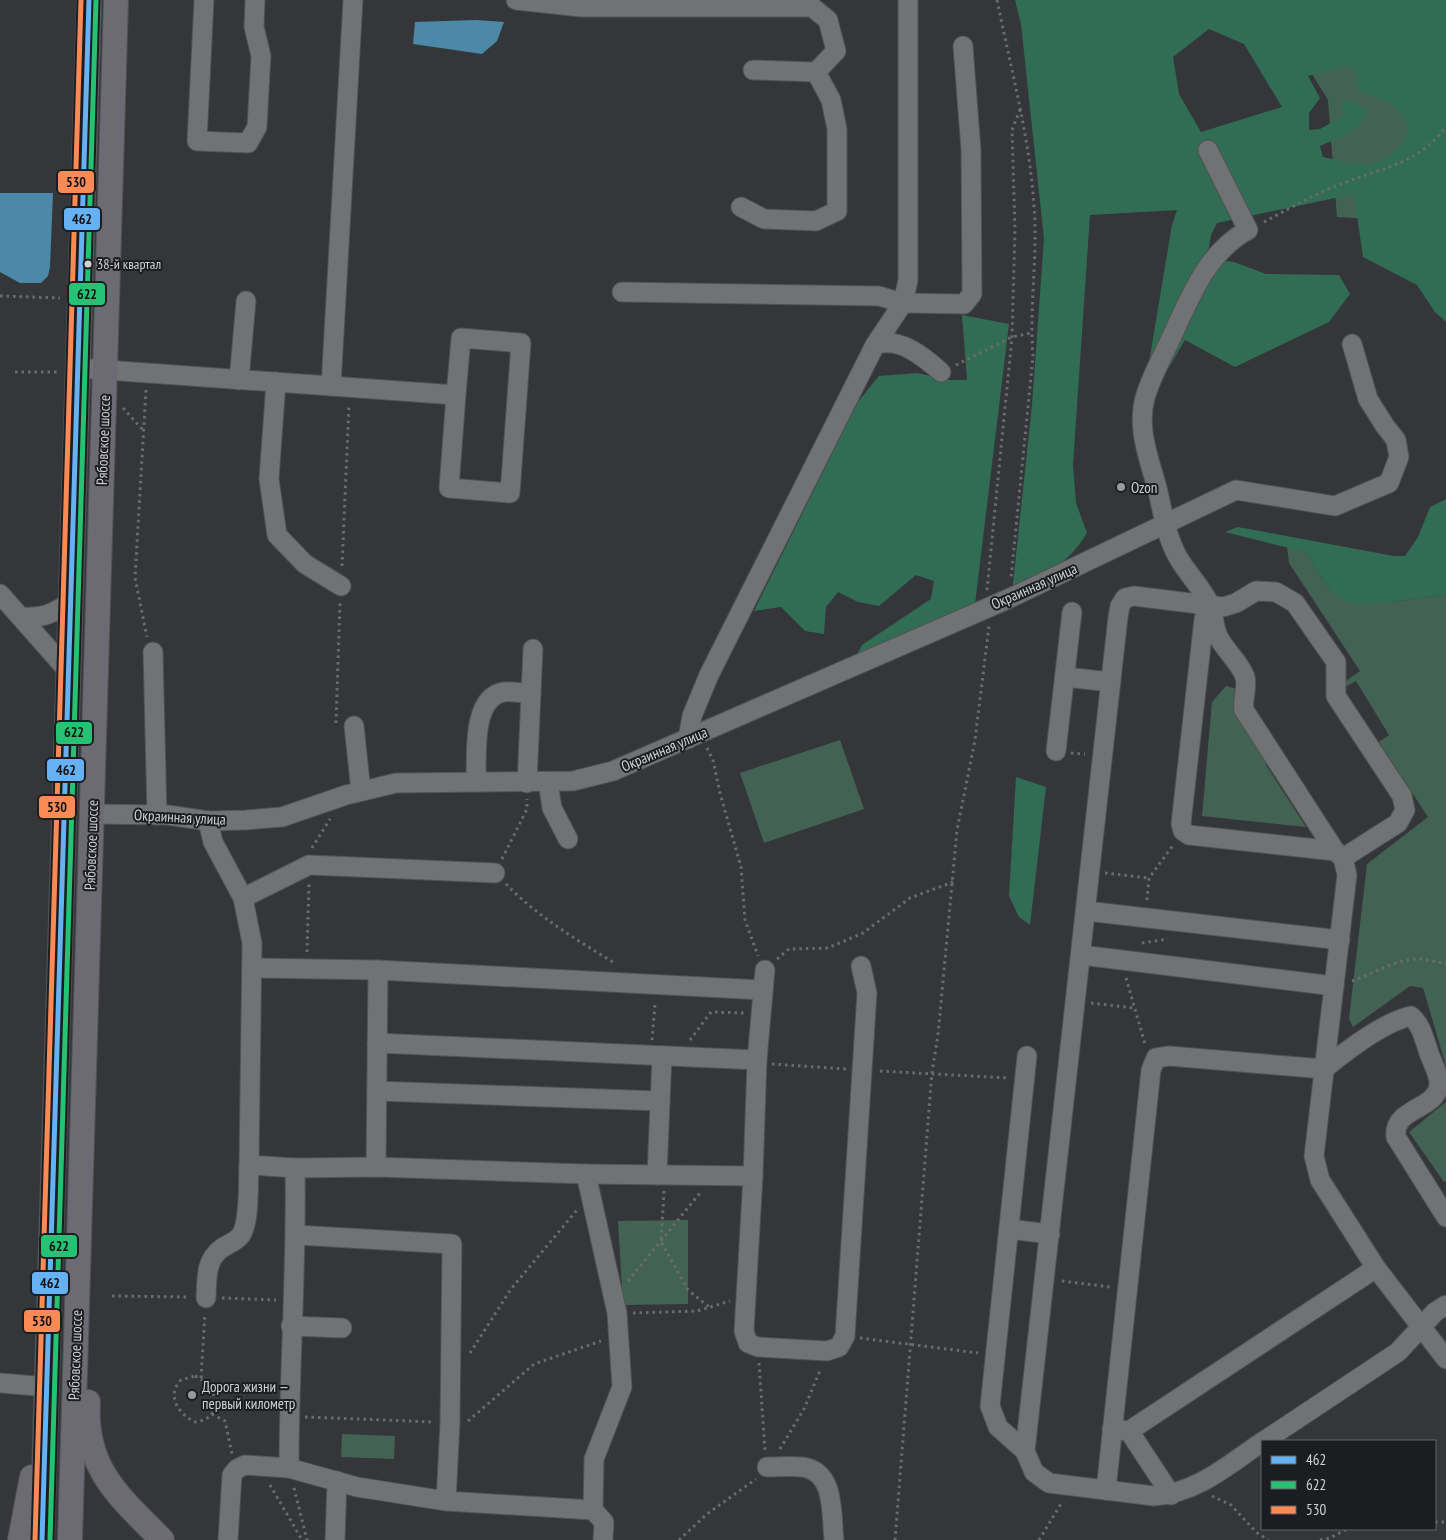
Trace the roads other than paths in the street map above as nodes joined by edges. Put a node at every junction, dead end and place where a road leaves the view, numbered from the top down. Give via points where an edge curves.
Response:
1 (90, 0) edge
2 (116, 0) edge
3 (204, 0) edge
4 (255, 0) edge
5 (354, 0) edge
6 (516, 0) edge
7 (908, 0) edge
8 (963, 46) dead end
9 (753, 70) dead end
10 (816, 72) junction
11 (1208, 150) dead end
12 (741, 207) dead end
13 (622, 292) dead end
14 (246, 301) dead end
15 (903, 303) junction
16 (1352, 344) dead end
17 (875, 345) junction
18 (70, 370) junction
19 (105, 370) junction
20 (941, 372) road end
21 (239, 380) junction
22 (276, 382) junction
23 (340, 387) junction
24 (456, 395) junction
25 (1164, 526) junction
26 (341, 586) road end
27 (0, 594) edge
28 (71, 602) junction
29 (1210, 604) junction
30 (1072, 612) dead end
31 (21, 617) junction
32 (533, 649) dead end
33 (153, 652) road end
34 (69, 672) junction
35 (1064, 676) junction
36 (1111, 682) junction
37 (531, 694) junction
38 (345, 727) road end
39 (693, 736) junction
40 (1056, 751) road end
41 (476, 782) junction
42 (548, 782) junction
43 (527, 784) junction
44 (353, 793) junction
45 (92, 814) junction
46 (156, 815) junction
47 (208, 821) junction
48 (568, 839) dead end
49 (1339, 855) junction
50 (495, 873) road end
51 (243, 898) junction
52 (1086, 911) junction
53 (1340, 940) junction
54 (1081, 955) junction
55 (861, 966) dead end
56 (253, 968) junction
57 (378, 970) junction
58 (765, 970) road end
59 (1334, 986) junction
60 (762, 990) junction
61 (377, 1043) junction
62 (664, 1056) junction
63 (1027, 1056) dead end
64 (758, 1060) junction
65 (1324, 1069) junction
66 (377, 1091) junction
67 (660, 1101) junction
68 (249, 1165) junction
69 (376, 1167) junction
70 (295, 1168) junction
71 (586, 1174) junction
72 (661, 1175) junction
73 (753, 1176) junction
74 (1446, 1217) edge
75 (1009, 1229) junction
76 (1050, 1234) junction
77 (296, 1235) junction
78 (1376, 1268) junction
79 (206, 1298) road end
80 (77, 1300) junction
81 (1446, 1305) edge
82 (291, 1326) junction
83 (1421, 1327) junction
84 (342, 1328) dead end
85 (1446, 1359) edge
86 (0, 1383) edge
87 (47, 1392) junction
88 (1121, 1430) junction
89 (1266, 1440) edge
90 (1261, 1443) edge
91 (1025, 1451) junction
92 (767, 1467) road end
93 (289, 1468) junction
94 (337, 1481) junction
95 (1106, 1490) junction
96 (1171, 1495) junction
97 (446, 1501) junction
98 (593, 1510) junction
99 (20, 1540) edge
100 (42, 1540) edge
101 (70, 1540) edge
102 (162, 1540) edge
103 (228, 1540) edge
104 (335, 1540) edge
105 (603, 1540) edge
106 (834, 1540) edge

1 - 18 main road, Рябовское шоссе
2 - 19 main road, Рябовское шоссе
3 - 4 street via 197,141 248,143 257,127 261,56 254,27
5 - 23 street
6 - 10 street via 581,7 812,7 828,20 836,51
7 - 15 street via 908,280
8 - 15 street via 971,150 972,294 964,304
9 - 10 street
10 - 12 street via 830,100 837,129 837,211 816,221 764,219
11 - 25 street via 1248,230 1233,238 1206,268 1145,399 1142,421 1145,449
13 - 15 street via 879,296
14 - 21 street
15 - 17 street
16 - 25 street, Окраинная улица via 1368,399 1396,440 1400,456 1389,483 1334,506 1236,490
17 - 20 street via 884,341 918,352
17 - 39 street via 709,675 692,716
18 - 19 street
18 - 28 main road, Рябовское шоссе
19 - 21 street via 143,379
19 - 45 main road, Рябовское шоссе
21 - 22 street
22 - 23 street
22 - 26 street via 269,479 277,535 305,564
23 - 24 street
24 - 24 street via 461,338 521,343 510,493 450,488
25 - 29 street via 1179,559
25 - 39 street, Окраинная улица via 1008,599
27 - 31 street
28 - 31 street via 40,618
28 - 34 main road, Рябовское шоссе
29 - 36 street via 1134,596 1125,598 1120,606
29 - 49 street via 1218,637 1244,676 1244,710
29 - 49 street via 1204,619 1182,831 1189,835
29 - 49 street via 1223,607 1256,591 1276,592 1295,603 1336,662 1336,696 1402,796 1405,810 1398,823
30 - 35 street
31 - 34 street
32 - 37 street
33 - 46 street via 159,702
34 - 87 main road, Рябовское шоссе
35 - 36 street
35 - 40 street
36 - 52 street
37 - 41 street via 504,692 486,703 480,715
37 - 43 street
38 - 44 street
39 - 42 street, Окраинная улица via 613,771 572,781
41 - 43 street, Окраинная улица
41 - 44 street, Окраинная улица via 396,784
42 - 43 street, Окраинная улица
42 - 48 street via 552,808
44 - 47 street, Окраинная улица via 282,817
45 - 46 street, Окраинная улица
45 - 80 main road, Рябовское шоссе
46 - 47 street, Окраинная улица
47 - 51 street via 213,842
49 - 53 street via 1347,875
50 - 51 street via 310,864
51 - 56 street via 252,943
52 - 53 street
52 - 54 street
53 - 59 street
54 - 59 street
54 - 76 street
55 - 73 street via 867,993 863,1070 845,1336 839,1347 828,1351 758,1347 748,1343 744,1331
56 - 57 street
56 - 68 street
57 - 60 street
57 - 61 street
58 - 60 street
59 - 65 street
60 - 64 street
61 - 62 street
61 - 66 street
62 - 64 street
62 - 67 street
63 - 75 street
64 - 73 street
65 - 74 street via 1399,1018 1411,1016 1420,1024 1439,1084 1434,1096 1399,1120 1395,1128 1396,1138
65 - 78 street via 1314,1156 1320,1180
65 - 88 street via 1169,1056 1156,1058 1151,1070 1128,1288
66 - 67 street
66 - 69 street
67 - 72 street
68 - 70 street
68 - 79 street via 245,1224 234,1242 214,1255 209,1265
69 - 70 street
69 - 71 street
70 - 77 street
71 - 72 street
71 - 98 street via 617,1313 622,1387 594,1459
72 - 73 street
75 - 76 street
75 - 91 street via 990,1406 998,1426
76 - 91 street
77 - 82 street
77 - 97 street via 452,1244
78 - 83 street
78 - 88 street
80 - 101 main road, Рябовское шоссе
80 - 102 main road via 87,1343 88,1430 95,1459 116,1492
81 - 83 street
82 - 84 street
82 - 93 street
83 - 85 street
83 - 89 street via 1398,1352
86 - 87 street
87 - 99 main road
87 - 100 main road, Рябовское шоссе
88 - 95 street
88 - 96 street
90 - 96 street via 1198,1485
91 - 95 street via 1034,1472 1049,1483
92 - 106 street via 804,1467 818,1473 828,1485
93 - 94 street
93 - 103 street via 245,1465 237,1469 230,1484
94 - 97 street
94 - 104 street
95 - 96 street
97 - 98 street
98 - 105 street via 604,1522

